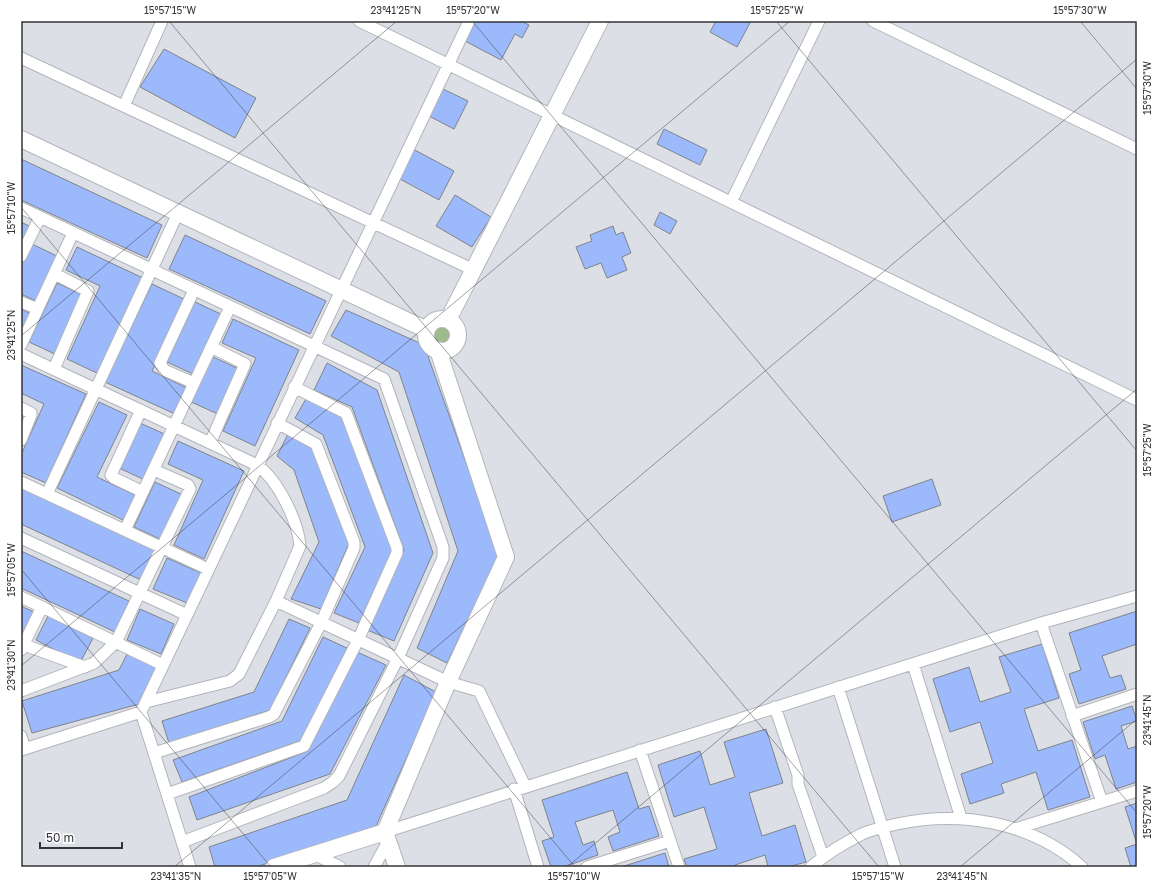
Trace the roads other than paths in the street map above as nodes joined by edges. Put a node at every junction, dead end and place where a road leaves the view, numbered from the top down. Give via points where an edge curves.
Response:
1 (162, 21) edge
2 (359, 21) edge
3 (468, 21) edge
4 (600, 21) edge
5 (819, 21) edge
6 (873, 21) edge
7 (21, 58) edge
8 (448, 64) junction
9 (124, 106) junction
10 (553, 115) junction
11 (21, 139) edge
12 (1137, 149) edge
13 (731, 202) junction
14 (21, 208) edge
15 (178, 213) junction
16 (40, 217) junction
17 (373, 222) junction
18 (73, 233) junction
19 (21, 256) edge
20 (151, 270) junction
21 (474, 270) junction
22 (54, 274) junction
23 (341, 289) junction
24 (194, 290) junction
25 (21, 302) edge
26 (230, 307) junction
27 (38, 309) junction
28 (448, 320) junction
29 (427, 330) junction
30 (21, 345) edge
31 (314, 346) junction
32 (211, 347) junction
33 (438, 350) junction
34 (21, 354) edge
35 (54, 369) junction
36 (194, 383) junction
37 (294, 387) junction
38 (96, 389) junction
39 (1137, 400) edge
40 (21, 408) edge
41 (141, 410) junction
42 (277, 423) junction
43 (174, 426) junction
44 (21, 440) edge
45 (210, 443) junction
46 (257, 465) junction
47 (154, 470) junction
48 (21, 482) edge
49 (143, 492) junction
50 (47, 494) junction
51 (125, 530) junction
52 (21, 538) edge
53 (162, 548) junction
54 (208, 569) junction
55 (140, 593) junction
56 (1137, 596) edge
57 (21, 597) edge
58 (276, 601) junction
59 (42, 607) junction
60 (187, 615) junction
61 (321, 622) junction
62 (1041, 623) junction
63 (358, 640) junction
64 (116, 642) junction
65 (23, 648) edge
66 (398, 658) junction
67 (913, 664) junction
68 (163, 665) junction
69 (85, 667) junction
70 (448, 682) junction
71 (838, 687) junction
72 (21, 691) edge
73 (1137, 694) edge
74 (146, 702) junction
75 (775, 707) junction
76 (141, 712) junction
77 (1072, 716) junction
78 (21, 736) edge
79 (23, 750) edge
80 (640, 750) junction
81 (154, 753) junction
82 (525, 786) junction
83 (514, 789) junction
84 (1137, 791) edge
85 (167, 794) junction
86 (1102, 802) junction
87 (961, 818) junction
88 (882, 827) junction
89 (1016, 829) junction
90 (387, 836) junction
91 (670, 841) junction
92 (182, 842) junction
93 (823, 857) junction
94 (307, 860) edge
95 (190, 867) edge
96 (274, 867) edge
97 (340, 867) edge
98 (374, 867) edge
99 (397, 867) edge
100 (538, 867) edge
101 (587, 867) edge
102 (678, 867) edge
103 (811, 867) edge
104 (895, 867) edge
105 (1082, 867) edge

1 - 9 street
2 - 8 street
3 - 8 street
4 - 10 street
5 - 13 street
6 - 12 street
7 - 9 street
8 - 10 street
8 - 17 street
9 - 17 street
10 - 13 street
10 - 21 street
11 - 15 street
13 - 39 street
14 - 16 street
15 - 20 street
15 - 23 street
16 - 18 street
16 - 19 street
17 - 21 street
17 - 23 street
18 - 20 street
18 - 22 street
20 - 24 street
20 - 38 street
21 - 28 street
22 - 27 street
22 - 35 street via 88,291
23 - 29 street
23 - 31 street
24 - 26 street
24 - 36 street via 160,363 164,370
25 - 27 street
26 - 31 street
26 - 32 street
27 - 30 street
28 - 29 street via 438,319 429,325
28 - 33 street via 456,328 457,340 449,348
29 - 33 street via 429,345
31 - 37 street
31 - 66 street via 384,379 443,547 443,558
32 - 36 street
32 - 45 street via 245,364
33 - 70 street via 506,557
34 - 35 street
35 - 38 street
36 - 43 street
37 - 42 street
37 - 63 street via 346,413 397,548
38 - 41 street
38 - 50 street
40 - 44 street via 32,415
41 - 43 street
41 - 49 street via 112,475
42 - 46 street
42 - 61 street via 316,444 354,542 354,548
43 - 45 street
43 - 47 street
45 - 46 street
46 - 54 street
46 - 58 street via 269,476 286,504 300,546
47 - 49 street
47 - 53 street via 190,486
48 - 50 street
49 - 51 street
50 - 51 street
51 - 53 street
52 - 55 street
53 - 54 street
53 - 55 street
54 - 60 street
55 - 60 street
55 - 64 street
56 - 62 street
57 - 59 street
58 - 61 street
58 - 74 street via 239,674 234,678
59 - 64 street
59 - 65 street
60 - 68 street
61 - 63 street
61 - 81 street via 274,714
62 - 67 street
62 - 77 street
63 - 66 street
63 - 85 street via 304,746
64 - 68 street
64 - 69 street via 102,657
65 - 69 street
66 - 70 street
66 - 92 street via 334,782
67 - 71 street
67 - 87 street
68 - 74 street
69 - 72 street
70 - 82 street via 478,691
70 - 90 street
71 - 75 street
71 - 88 street
73 - 77 street
74 - 76 street
75 - 80 street
75 - 93 street
76 - 79 street
76 - 81 street
77 - 86 street
78 - 79 street
80 - 82 street
80 - 91 street
81 - 85 street
82 - 83 street
83 - 90 street
83 - 100 street
84 - 86 street
85 - 92 street
86 - 89 street
87 - 88 street via 921,819
87 - 89 street
88 - 93 street via 863,834
88 - 104 street
89 - 105 street via 1050,844
90 - 94 street
90 - 98 street
90 - 99 street
91 - 101 street
91 - 102 street
92 - 95 street
93 - 103 street
94 - 96 street
94 - 97 street

